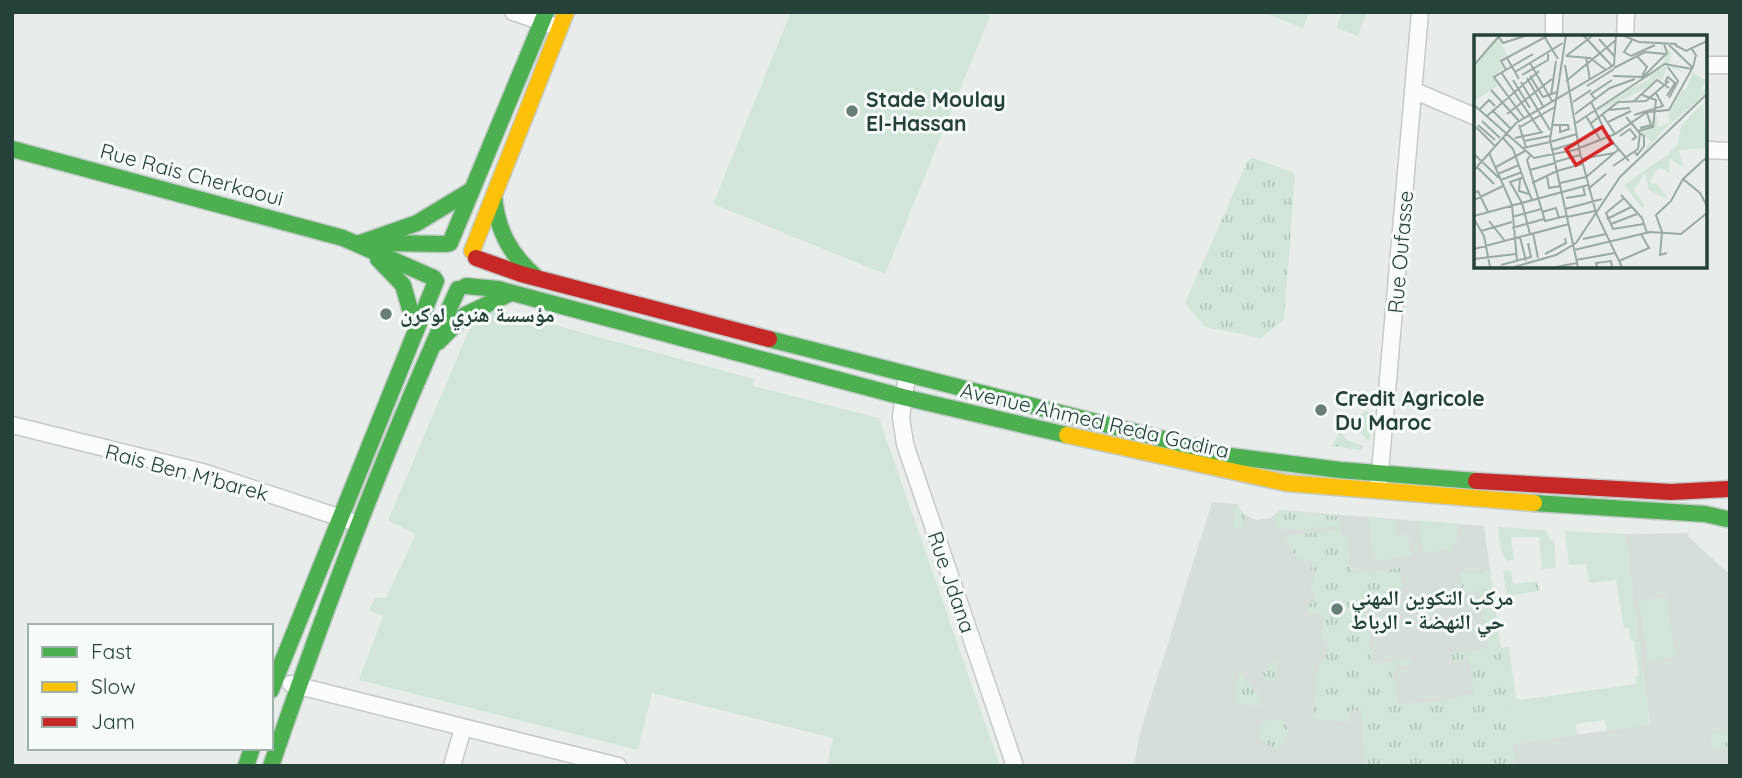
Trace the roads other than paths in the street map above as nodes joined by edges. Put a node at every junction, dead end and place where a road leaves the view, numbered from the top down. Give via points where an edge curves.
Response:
1 (513, 12) edge
2 (566, 12) edge
3 (1420, 12) edge
4 (1554, 12) edge
5 (1626, 12) edge
6 (544, 17) edge
7 (559, 28) junction
8 (1554, 35) edge
9 (1626, 35) edge
10 (1707, 65) edge
11 (1730, 65) edge
12 (1415, 90) junction
13 (1474, 116) edge
14 (12, 149) edge
15 (1707, 150) edge
16 (1730, 151) edge
17 (470, 191) junction
18 (494, 191) junction
19 (360, 243) junction
20 (448, 243) junction
21 (474, 255) junction
22 (435, 279) junction
23 (539, 279) junction
24 (462, 288) junction
25 (511, 292) junction
26 (415, 327) junction
27 (429, 352) junction
28 (908, 376) junction
29 (903, 397) junction
30 (12, 425) edge
31 (1380, 473) junction
32 (1729, 488) edge
33 (1378, 492) junction
34 (339, 517) junction
35 (1728, 522) edge
36 (360, 525) junction
37 (273, 685) edge
38 (297, 686) junction
39 (463, 728) junction
40 (271, 766) edge
41 (452, 766) edge
42 (618, 766) edge
43 (1015, 766) edge

1 - 6 street
2 - 7 main road
3 - 12 street, Rue Oufasse
4 - 8 street
5 - 9 street
6 - 7 street
6 - 17 main road
7 - 18 main road
10 - 11 street
12 - 13 street
12 - 31 street, Rue Oufasse
14 - 19 main road, Rue Rais Cherkaoui
15 - 16 street
17 - 19 main road via 417,223
17 - 20 main road
18 - 21 main road
18 - 23 main road via 501,235 517,259
19 - 20 main road
19 - 22 main road
19 - 26 main road via 403,285
20 - 21 main road via 458,243
20 - 22 main road via 432,258
21 - 23 main road, Avenue Ahmed Reda Gadira
21 - 24 main road via 476,274
22 - 24 main road via 442,286
22 - 26 main road
23 - 28 main road, Avenue Ahmed Reda Gadira
24 - 25 main road, Avenue Ahmed Reda Gadira
24 - 27 main road
25 - 27 main road via 465,315
25 - 29 main road, Avenue Ahmed Reda Gadira
26 - 34 main road
27 - 36 main road
28 - 29 street, Rue Jdana
28 - 31 main road, Avenue Ahmed Reda Gadira via 1230,456
29 - 33 main road, Avenue Ahmed Reda Gadira via 1227,472
29 - 43 street, Rue Jdana via 907,452
30 - 34 street, Rais Ben M’barek via 206,473
31 - 32 main road, Avenue Ahmed Reda Gadira via 1671,492
31 - 33 street, Rue Oufasse
32 - 35 main road via 1724,499
33 - 35 main road, Avenue Ahmed Reda Gadira via 1705,514
34 - 36 street, Rais Ben M’barek
34 - 37 main road
36 - 38 main road
37 - 38 street
38 - 39 street
38 - 40 main road
39 - 41 street
39 - 42 street

